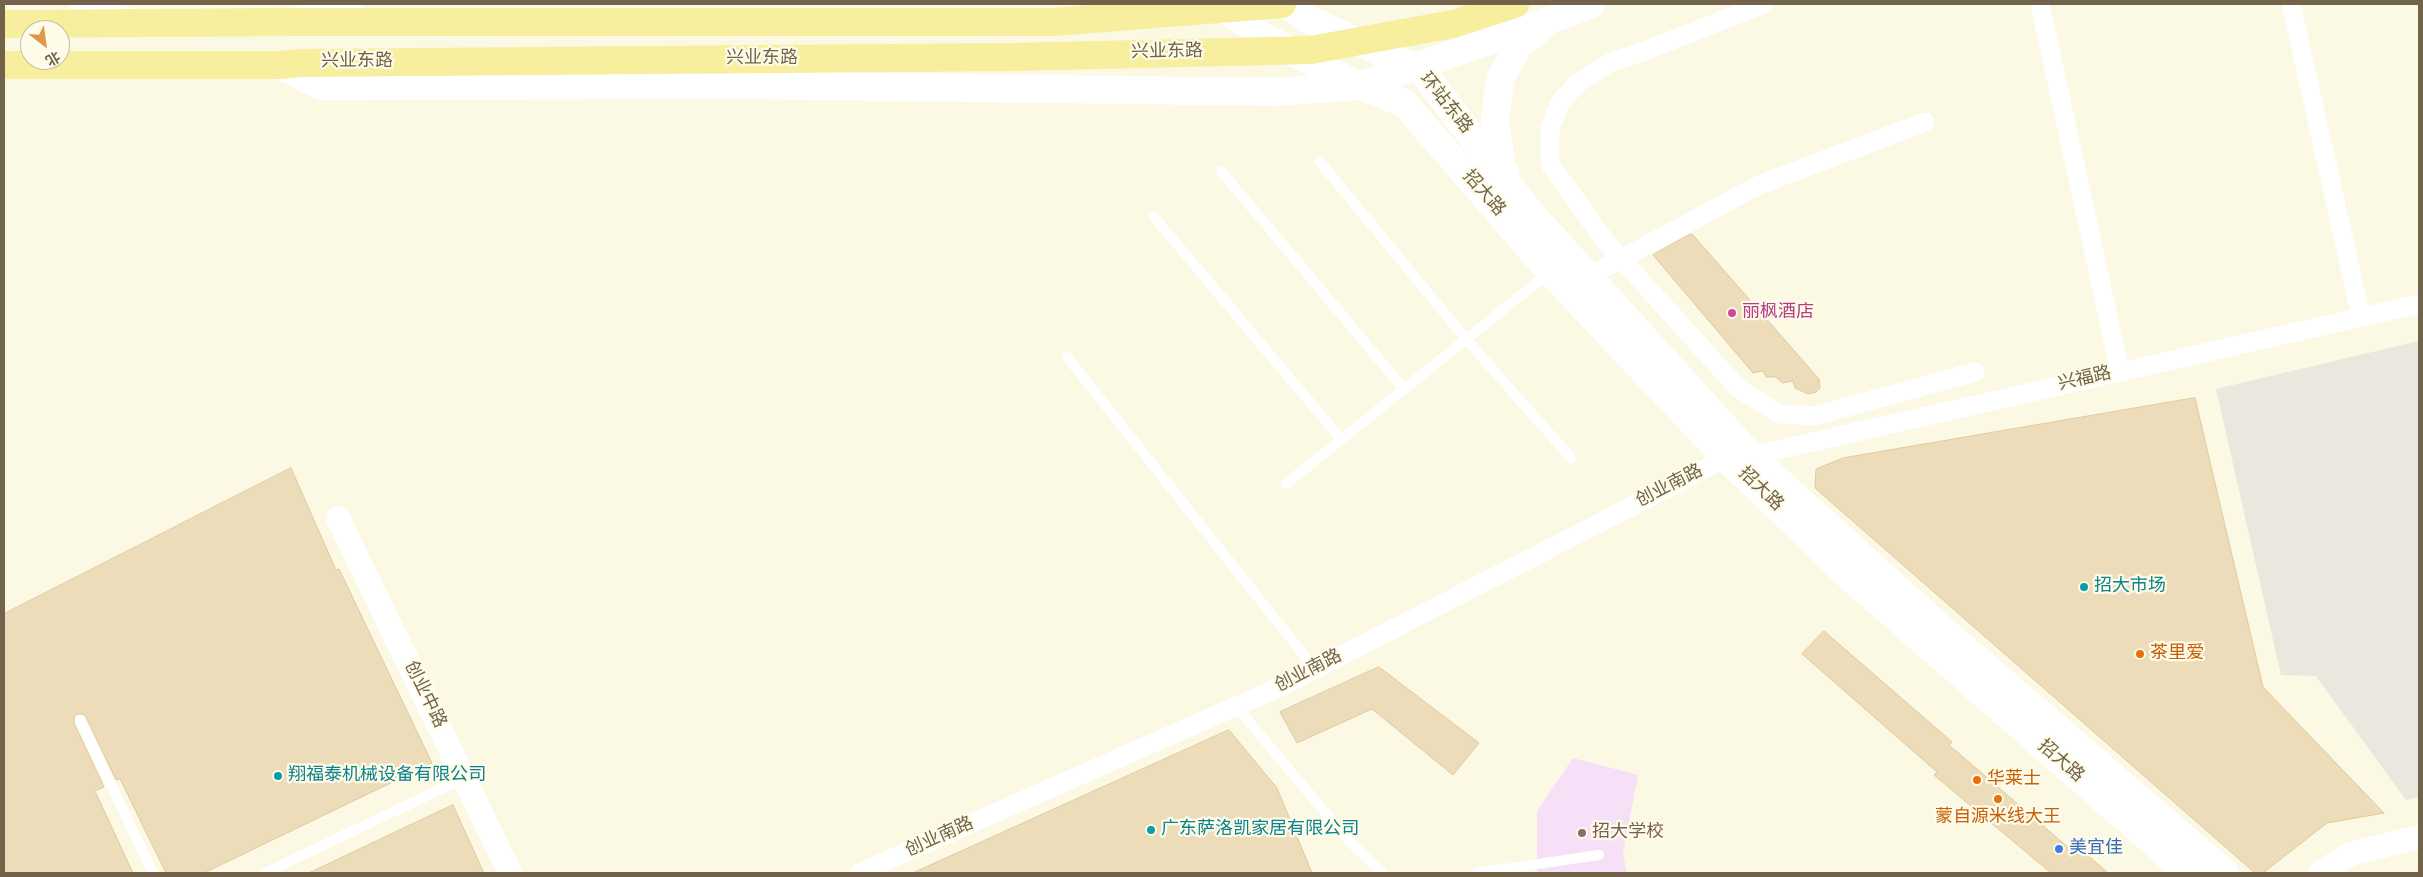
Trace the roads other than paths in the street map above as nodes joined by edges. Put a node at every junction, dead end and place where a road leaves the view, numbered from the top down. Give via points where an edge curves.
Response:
1 (81, 4) edge
2 (349, 4) edge
3 (1219, 4) edge
4 (1282, 4) edge
5 (1286, 4) edge
6 (1515, 4) edge
7 (1591, 4) edge
8 (1764, 4) edge
9 (2040, 4) edge
10 (2291, 4) edge
11 (1553, 19) junction
12 (295, 22) junction
13 (139, 23) junction
14 (4, 24) edge
15 (290, 64) junction
16 (4, 65) edge
17 (1414, 67) junction
18 (1359, 86) junction
19 (1925, 122) dead end
20 (1320, 162) dead end
21 (1221, 171) dead end
22 (1526, 208) junction
23 (1154, 217) dead end
24 (1622, 258) junction
25 (1567, 271) junction
26 (2419, 304) edge
27 (2361, 317) junction
28 (1466, 339) junction
29 (1066, 356) dead end
30 (1974, 372) dead end
31 (2120, 372) junction
32 (1404, 389) junction
33 (1341, 439) junction
34 (1739, 457) junction
35 (1571, 458) dead end
36 (1286, 484) dead end
37 (338, 518) dead end
38 (1316, 669) junction
39 (1236, 706) junction
40 (80, 720) dead end
41 (464, 778) junction
42 (2419, 837) edge
43 (1599, 855) dead end
44 (153, 873) edge
45 (265, 873) edge
46 (510, 873) edge
47 (859, 873) edge
48 (1383, 873) edge
49 (1477, 873) edge
50 (2188, 873) edge
51 (2225, 873) edge
52 (2320, 873) edge

1 - 13 street
2 - 12 main road
3 - 18 main road via 1262,36
4 - 12 main road via 1053,22
5 - 17 main road, 环站东路 via 1308,19
6 - 15 main road, 兴业东路 via 1453,24 1311,50
7 - 11 main road
8 - 24 street via 1611,62 1578,83 1560,102 1550,128 1550,164 1606,242
9 - 31 street
10 - 27 street
11 - 17 main road
11 - 22 main road via 1519,45 1500,79 1495,121 1502,167
12 - 13 main road
13 - 14 main road
15 - 16 main road, 兴业东路
15 - 18 main road via 321,86 741,85 1278,92
17 - 18 main road
17 - 22 main road, 环站东路 via 1422,71
18 - 25 main road, 招大路 via 1404,103
19 - 24 street via 1759,185
20 - 28 lane
21 - 32 lane
22 - 25 main road, 招大路
23 - 33 lane
24 - 25 street
24 - 30 street via 1738,388 1780,414 1814,416
25 - 28 lane
25 - 34 main road, 招大路
26 - 27 street, 兴福路
27 - 31 street, 兴福路
28 - 32 lane
28 - 35 lane
29 - 38 lane
31 - 34 street, 兴福路
32 - 33 lane
33 - 36 lane
34 - 38 street, 创业南路
34 - 50 main road, 招大路 via 1852,579
34 - 51 main road, 招大路
37 - 41 street, 创业中路
38 - 39 street, 创业南路
39 - 47 street, 创业南路
39 - 48 lane via 1348,841
40 - 44 lane
41 - 45 lane
41 - 46 street, 创业中路
42 - 52 street via 2350,854
43 - 49 lane

